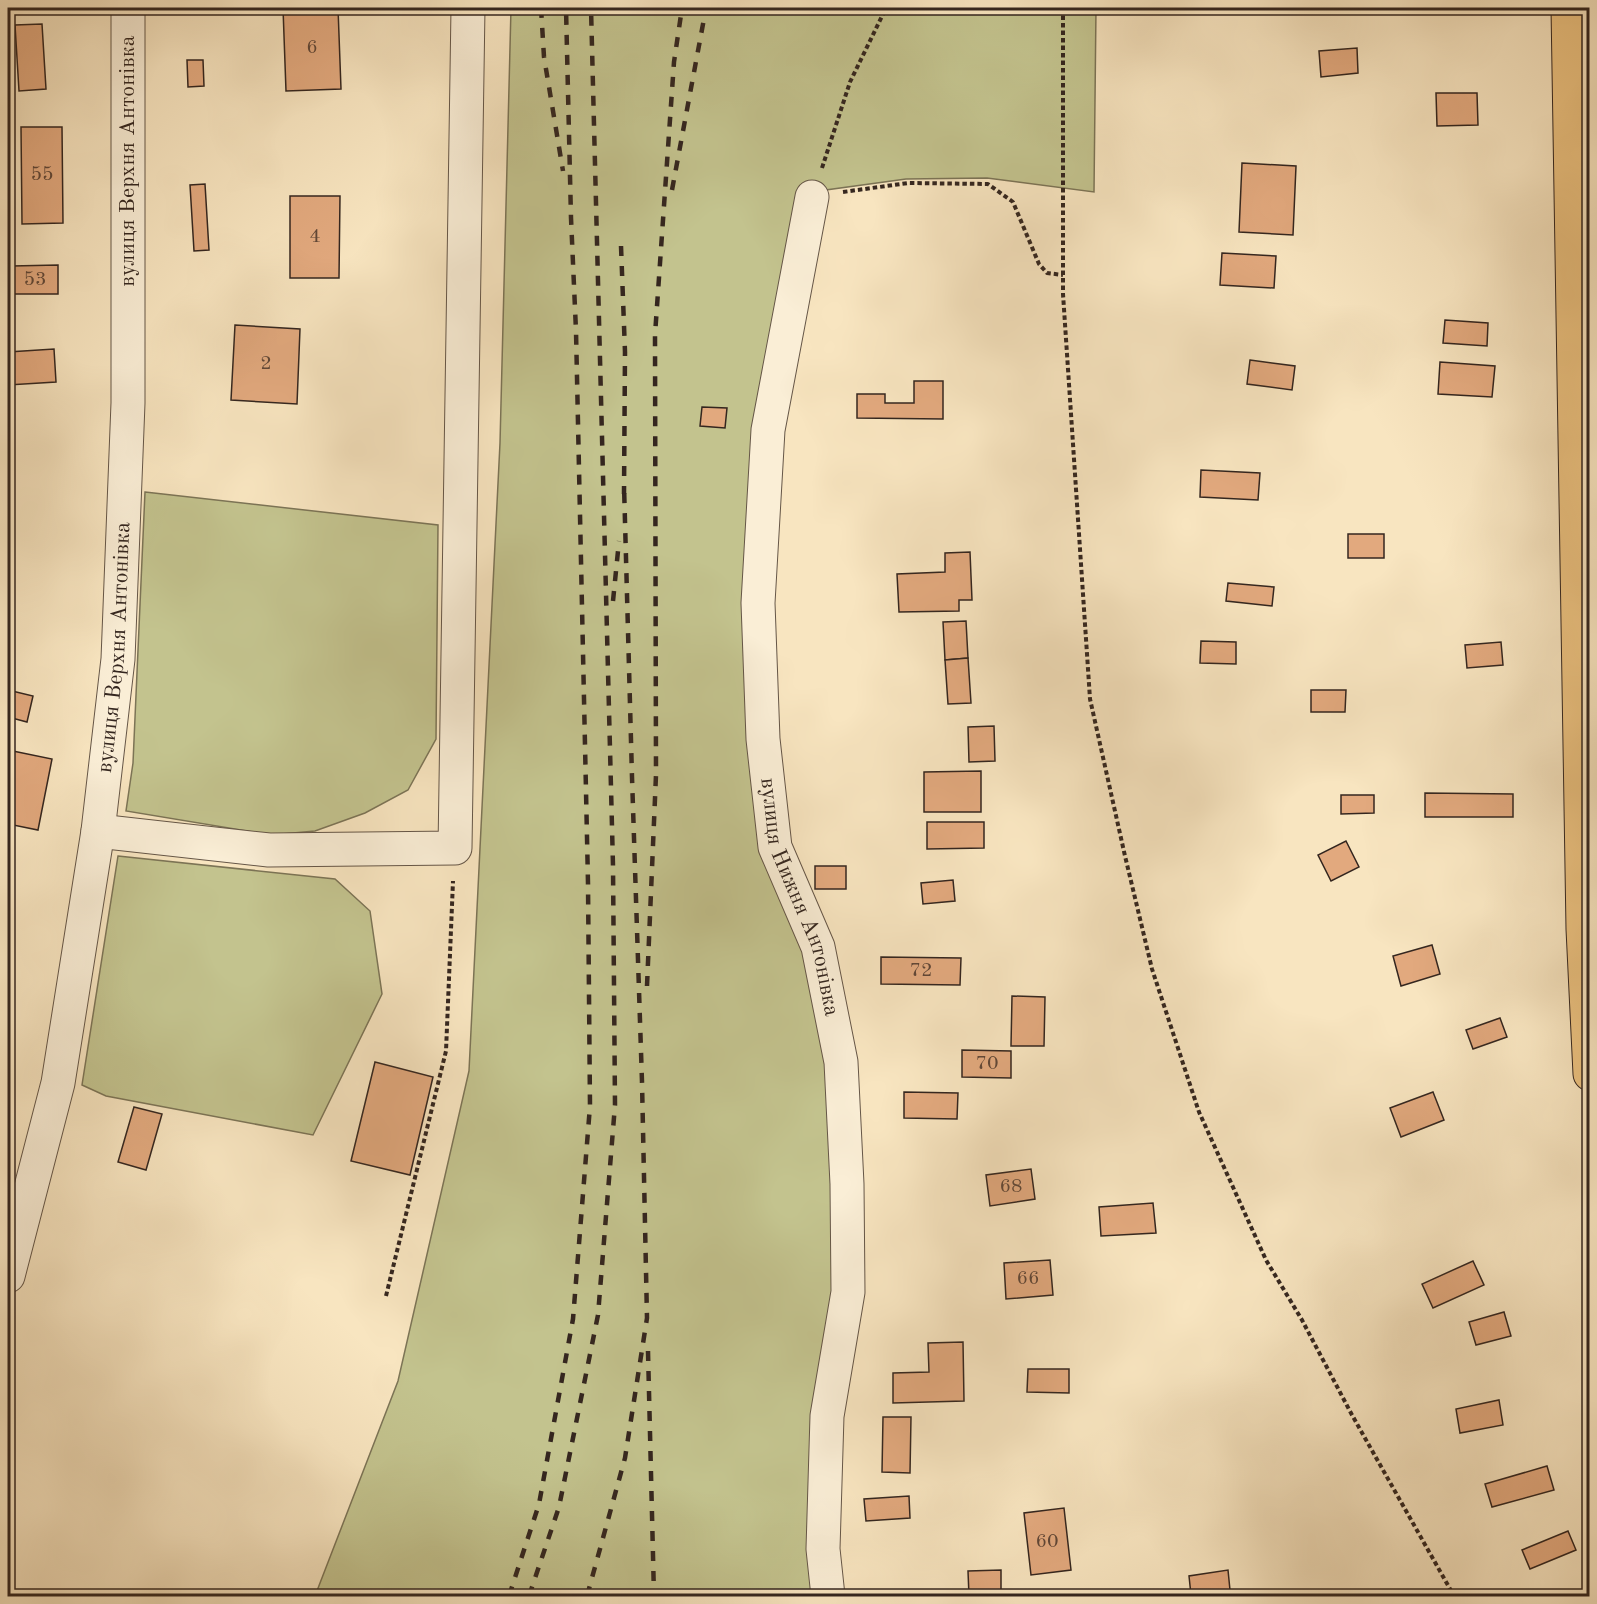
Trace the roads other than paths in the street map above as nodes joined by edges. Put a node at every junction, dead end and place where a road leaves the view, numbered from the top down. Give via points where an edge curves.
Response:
1 (128, 8) edge
2 (468, 8) edge
3 (1568, 8) edge
4 (812, 197) road end
5 (98, 831) junction
6 (1590, 1074) edge
7 (8, 1276) edge
8 (828, 1596) edge

1 - 5 street, вулиця Верхня Антонівка via 128,403 118,659
2 - 5 street via 454,848 268,850
3 - 6 main road via 1582,929
4 - 8 street, вулиця Нижня Антонівка via 768,430 758,603 763,739 776,847 818,947 841,1062 848,1292 828,1416 823,1548
5 - 7 street, вулиця Верхня Антонівка via 58,1083

